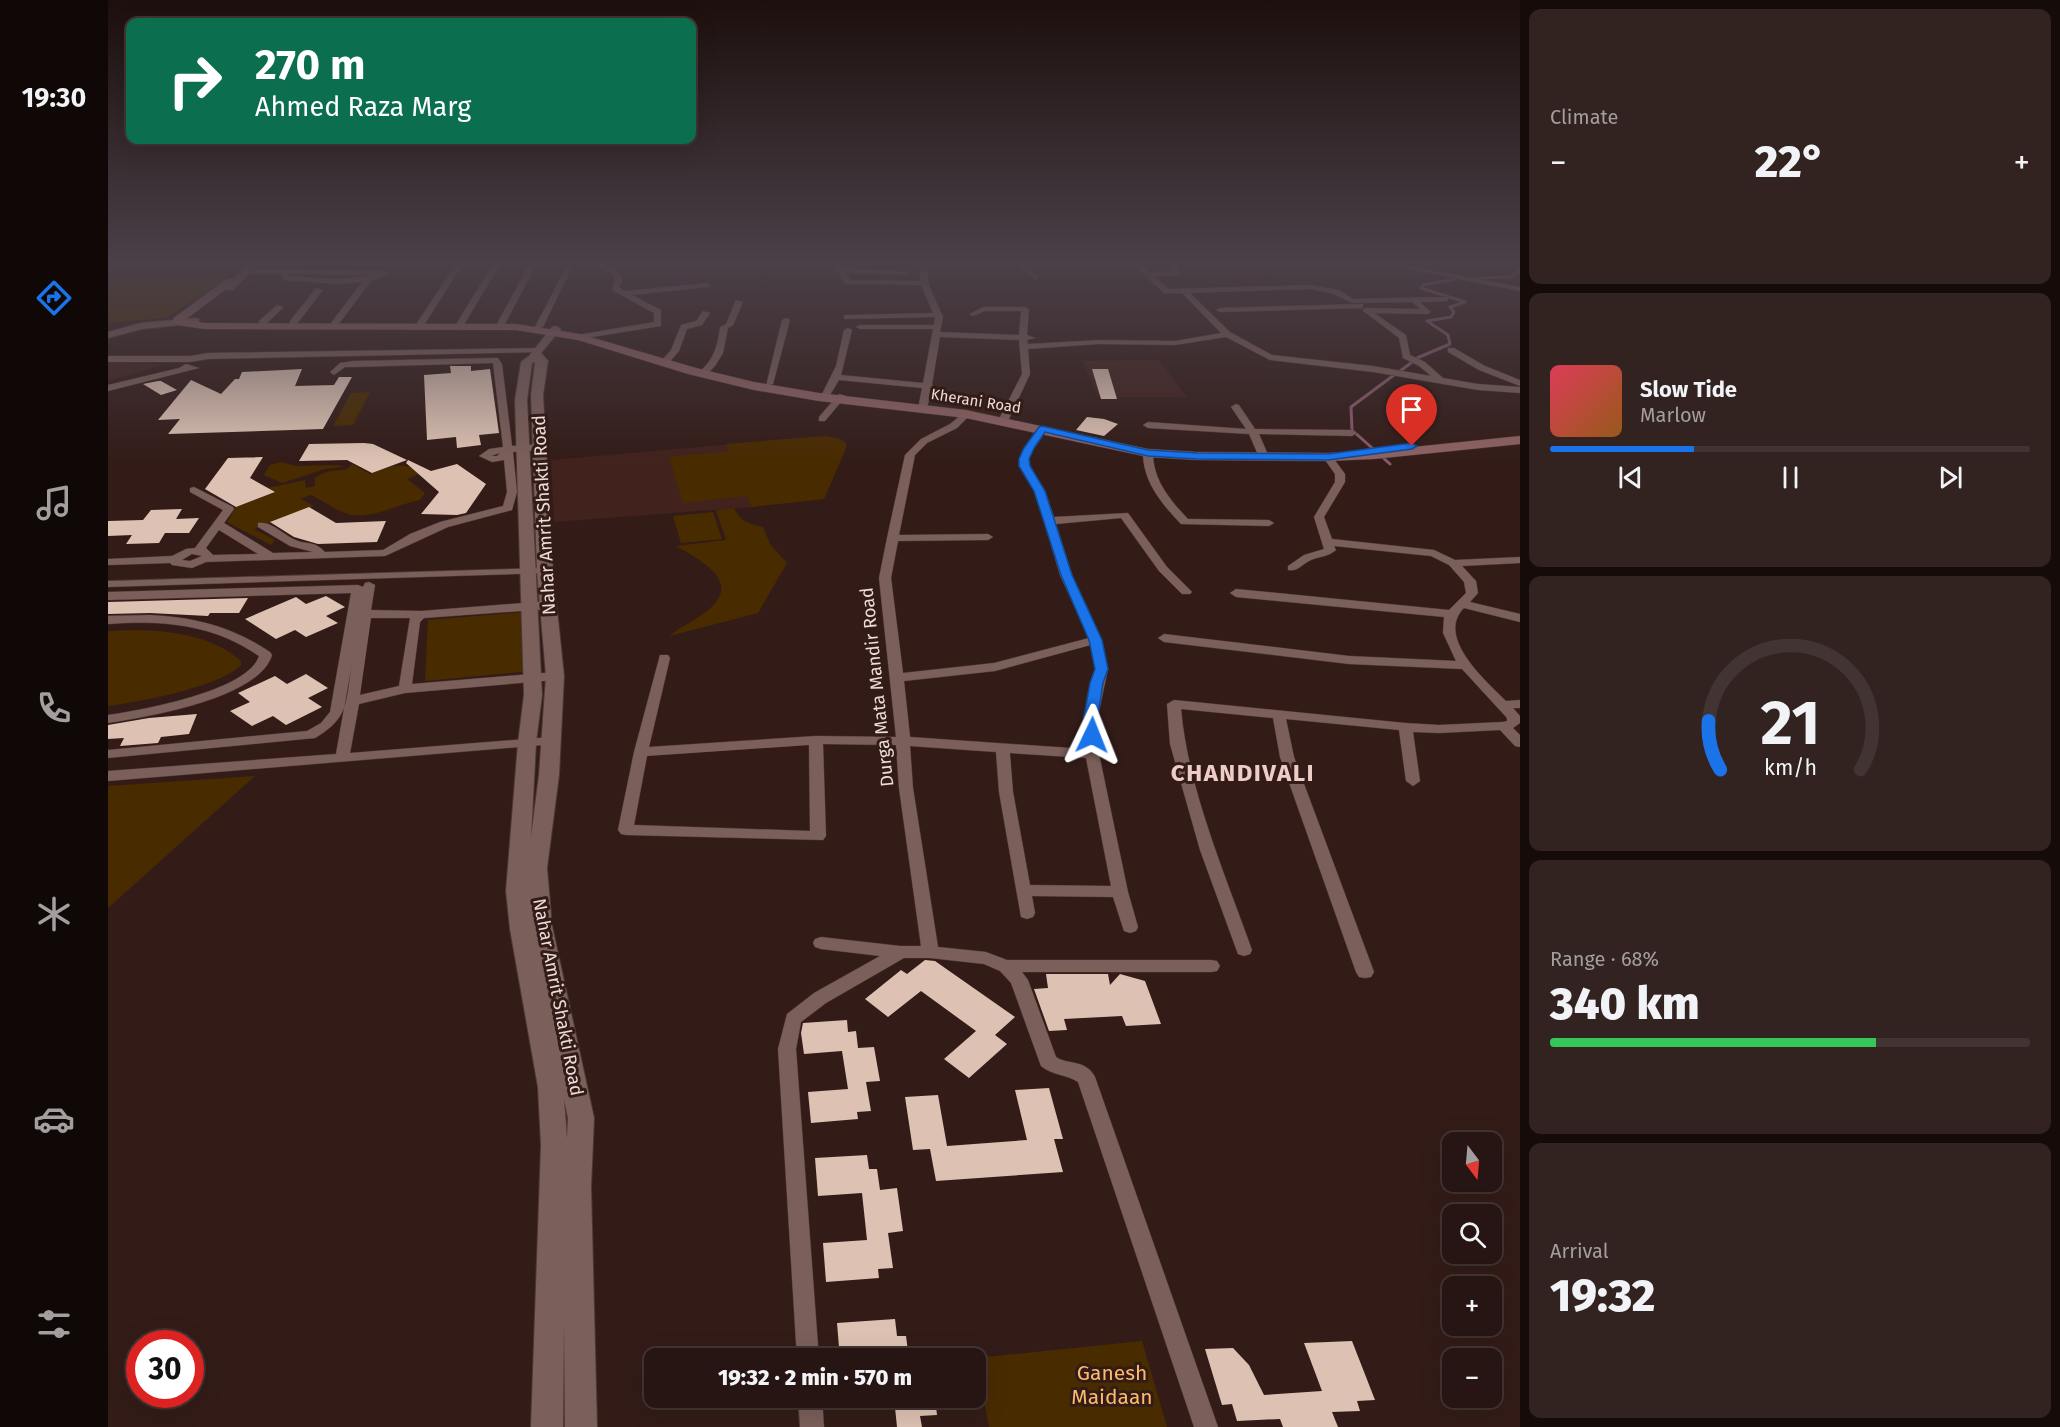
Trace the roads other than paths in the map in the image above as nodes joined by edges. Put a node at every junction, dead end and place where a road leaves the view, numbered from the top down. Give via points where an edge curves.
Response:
1 (130, 328) edge
2 (524, 328) edge
3 (542, 328) edge
4 (636, 328) edge
5 (684, 328) edge
6 (724, 328) edge
7 (784, 328) edge
8 (934, 328) edge
9 (963, 328) edge
10 (1024, 328) edge
11 (1221, 328) edge
12 (1390, 328) edge
13 (555, 330) junction
14 (848, 330) dead end
15 (108, 333) edge
16 (1227, 334) junction
17 (584, 336) junction
18 (1042, 338) dead end
19 (1024, 342) junction
20 (1451, 350) dead end
21 (536, 354) junction
22 (416, 356) junction
23 (108, 359) edge
24 (666, 360) junction
25 (192, 363) junction
26 (705, 371) junction
27 (334, 372) dead end
28 (835, 377) junction
29 (1441, 381) junction
30 (1520, 383) edge
31 (770, 384) junction
32 (929, 387) junction
33 (108, 388) edge
34 (1520, 390) edge
35 (833, 397) junction
36 (1236, 407) dead end
37 (923, 409) junction
38 (966, 414) junction
39 (822, 418) dead end
40 (1003, 421) junction
41 (1148, 425) dead end
42 (1042, 429) junction
43 (1253, 432) junction
44 (1352, 433) dead end
45 (1520, 435) edge
46 (1520, 440) edge
47 (541, 447) junction
48 (523, 451) junction
49 (506, 452) junction
50 (1148, 453) junction
51 (1374, 453) junction
52 (1264, 457) junction
53 (1328, 457) junction
54 (194, 490) dead end
55 (1050, 521) junction
56 (1269, 523) dead end
57 (219, 525) junction
58 (262, 525) dead end
59 (988, 537) dead end
60 (892, 538) junction
61 (1329, 542) junction
62 (322, 555) junction
63 (271, 557) junction
64 (201, 558) junction
65 (1520, 560) edge
66 (176, 561) junction
67 (108, 562) edge
68 (1453, 563) junction
69 (1292, 568) dead end
70 (536, 572) junction
71 (184, 582) junction
72 (108, 584) edge
73 (369, 585) dead end
74 (165, 587) junction
75 (1186, 592) dead end
76 (1236, 593) dead end
77 (108, 596) edge
78 (1463, 604) junction
79 (538, 606) junction
80 (365, 614) junction
81 (1452, 614) junction
82 (421, 615) junction
83 (1520, 618) edge
84 (108, 620) edge
85 (1164, 638) dead end
86 (1096, 640) junction
87 (664, 658) dead end
88 (1463, 665) junction
89 (543, 667) junction
90 (897, 678) junction
91 (405, 689) junction
92 (352, 701) junction
93 (1520, 704) edge
94 (1504, 705) junction
95 (1279, 715) junction
96 (108, 719) edge
97 (1504, 726) junction
98 (1405, 727) junction
99 (816, 740) junction
100 (551, 741) junction
101 (903, 741) junction
102 (527, 743) junction
103 (1520, 743) edge
104 (1003, 748) junction
105 (641, 752) junction
106 (108, 754) edge
107 (1092, 754) junction
108 (342, 758) junction
109 (108, 776) edge
110 (1413, 781) dead end
111 (1023, 890) junction
112 (1120, 892) junction
113 (1027, 913) dead end
114 (1130, 927) dead end
115 (820, 943) dead end
116 (1244, 950) dead end
117 (901, 952) junction
118 (930, 952) junction
119 (1006, 966) junction
120 (1211, 966) dead end
121 (1365, 972) dead end
122 (562, 1085) junction
123 (807, 1348) edge
124 (580, 1368) junction
125 (547, 1374) junction
126 (811, 1408) edge
127 (547, 1427) edge
128 (581, 1427) edge
129 (812, 1427) edge
130 (1206, 1427) edge

1 - 15 street
2 - 13 main road
3 - 13 main road
4 - 17 street
5 - 24 street via 675,351
6 - 26 street via 723,338
7 - 31 street
8 - 32 street
9 - 19 street
10 - 19 street
11 - 16 street
12 - 29 street via 1403,337 1406,356
13 - 17 main road, Kherani Road
13 - 21 street, Nahar Amrit Shakti Road
14 - 28 street
16 - 19 street via 1175,343
16 - 29 street via 1270,357
17 - 24 main road, Kherani Road
18 - 19 street
19 - 40 street via 1026,374
20 - 30 street via 1482,369
21 - 22 street
21 - 47 street, Nahar Amrit Shakti Road via 542,361 537,395
21 - 48 street, Nahar Amrit Shakti Road via 527,362 521,400
22 - 25 street via 227,357
22 - 27 street via 342,365
22 - 49 street via 495,360
23 - 25 street
24 - 26 main road, Kherani Road
25 - 33 street
26 - 31 main road, Kherani Road
26 - 35 main road, Kherani Road via 754,386
28 - 32 street
28 - 35 street
29 - 34 street
31 - 35 main road, Kherani Road
32 - 37 street
35 - 37 main road, Kherani Road
35 - 39 street
36 - 43 street
37 - 38 main road, Kherani Road
38 - 40 main road, Kherani Road
38 - 60 street, Durga Mata Mandir Road via 959,424 933,434 910,455
40 - 42 main road, Kherani Road
41 - 43 street
42 - 50 main road, Kherani Road
42 - 55 street via 1029,448 1024,466 1040,491
43 - 44 street
43 - 52 street
45 - 51 main road, Kherani Road
46 - 51 main road, Kherani Road
47 - 48 street
47 - 70 street, Nahar Amrit Shakti Road
48 - 49 street
48 - 70 street, Nahar Amrit Shakti Road via 521,508
49 - 62 street via 512,492 508,508 438,525 385,553
50 - 52 main road, Kherani Road
50 - 56 street via 1147,462 1156,485 1185,522
51 - 53 main road, Kherani Road
52 - 53 main road, Kherani Road
53 - 61 street via 1340,474 1340,482 1319,517
54 - 57 street via 229,509
55 - 75 street via 1124,515 1162,569
55 - 86 street via 1066,575
57 - 63 street
57 - 64 street
58 - 62 street via 294,544 314,547
59 - 60 street
60 - 90 street, Durga Mata Mandir Road via 885,578
61 - 68 street via 1434,553
61 - 69 street via 1330,550 1308,557
62 - 63 street
63 - 64 street
64 - 66 street via 185,553
64 - 71 street
65 - 68 street
66 - 67 street
66 - 74 street
68 - 78 street via 1470,581 1472,593
70 - 71 street
70 - 79 street, Nahar Amrit Shakti Road
71 - 74 street
72 - 74 street
73 - 80 street
74 - 77 street
74 - 106 street via 358,589 337,713 326,726 309,735
76 - 81 street
78 - 81 street
78 - 83 street
79 - 82 street
79 - 89 street, Nahar Amrit Shakti Road
80 - 82 street
80 - 92 street
81 - 88 street via 1448,622 1450,637
82 - 91 street via 414,621
84 - 96 street via 193,622 234,634 266,655 257,671 213,693
85 - 88 street via 1349,660
86 - 90 street via 995,667
86 - 107 street via 1101,666 1091,716
87 - 105 street
88 - 94 street
89 - 91 street
89 - 100 street, Nahar Amrit Shakti Road
89 - 102 street, Nahar Amrit Shakti Road via 533,695
90 - 101 street, Durga Mata Mandir Road
91 - 92 street
92 - 108 street
93 - 94 street
94 - 97 street via 1514,717 1513,723
95 - 98 street
95 - 116 street via 1174,704 1180,755 1208,850
95 - 121 street via 1289,765
97 - 98 street
97 - 103 street
98 - 110 street
99 - 101 street
99 - 105 street
99 - 105 street via 818,836 626,830
100 - 102 street
100 - 122 street, Nahar Amrit Shakti Road via 537,868
101 - 104 street
101 - 118 street, Durga Mata Mandir Road via 908,804
102 - 108 street
102 - 122 street, Nahar Amrit Shakti Road via 517,891 521,929
104 - 107 street
104 - 111 street via 1006,792
107 - 112 street
108 - 109 street
111 - 112 street
111 - 113 street
112 - 114 street
115 - 117 street
117 - 118 street
117 - 123 street via 820,998 793,1019 787,1049
118 - 119 street via 986,958
119 - 120 street
119 - 130 street via 1019,980 1048,1061 1086,1077
122 - 124 street, Nahar Amrit Shakti Road via 581,1118 577,1187
122 - 125 street, Nahar Amrit Shakti Road via 554,1144
124 - 125 street
124 - 128 street, Nahar Amrit Shakti Road
125 - 127 street, Nahar Amrit Shakti Road
126 - 129 street

